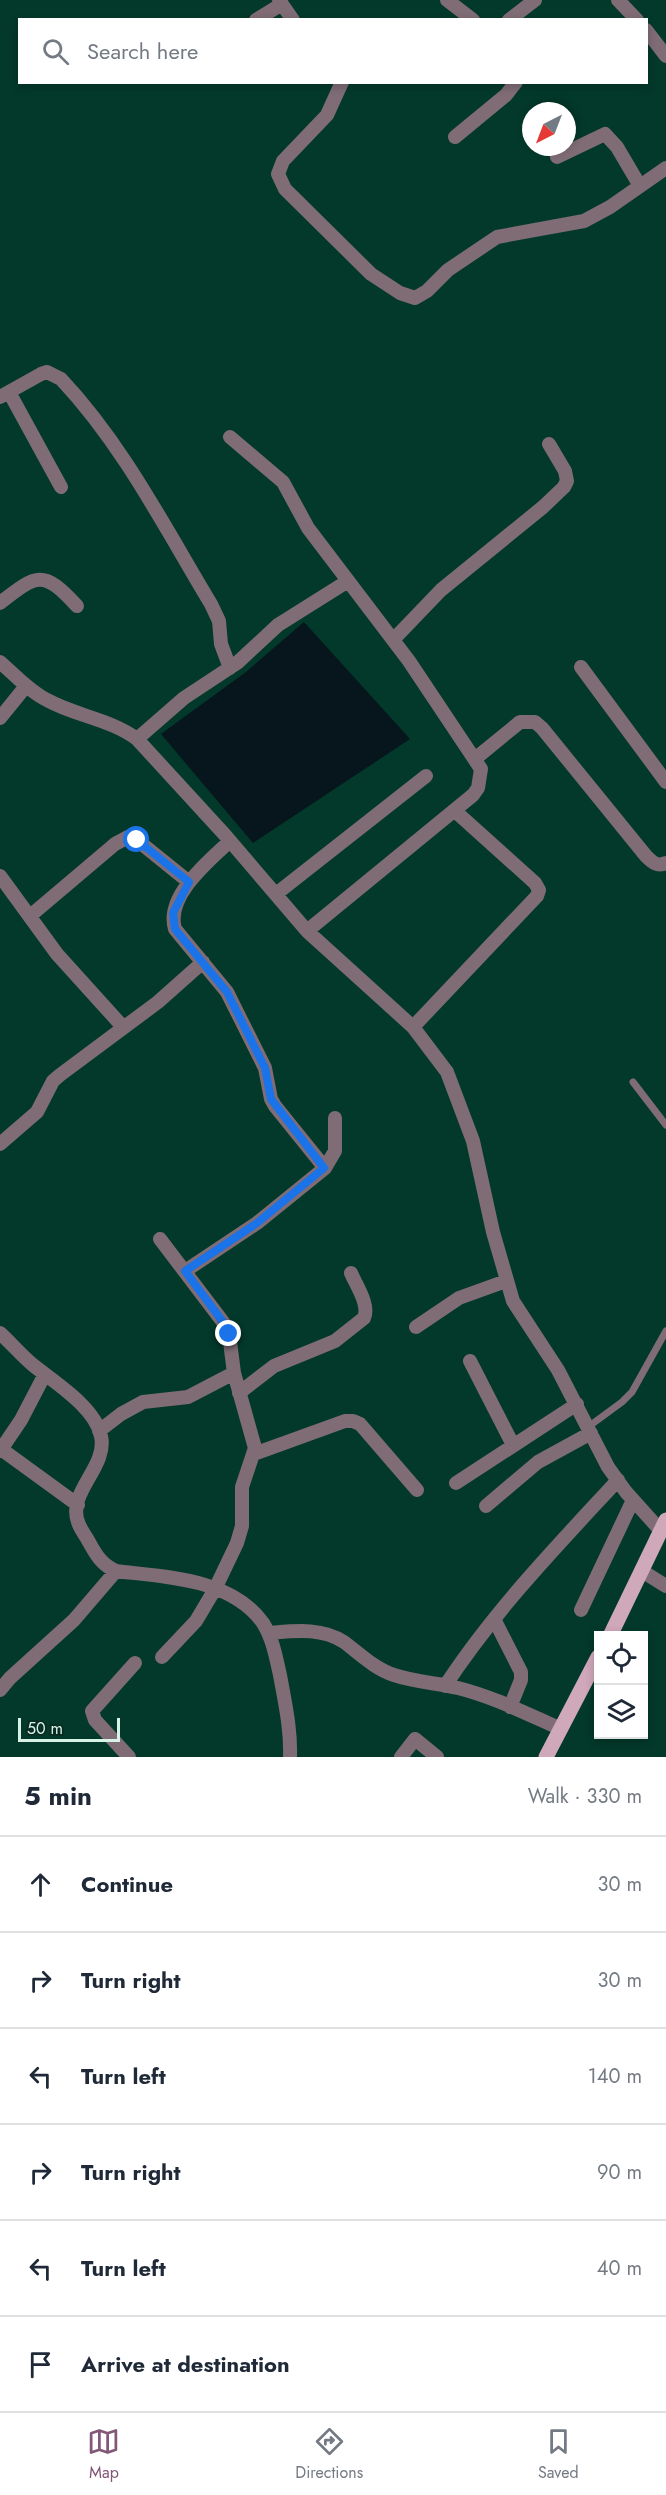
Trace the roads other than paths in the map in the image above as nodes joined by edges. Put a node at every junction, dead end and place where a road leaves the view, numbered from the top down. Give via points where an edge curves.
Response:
1 (447, 0) edge
2 (535, 0) edge
3 (618, 0) edge
4 (281, 2) edge
5 (259, 18) edge
6 (292, 18) edge
7 (470, 18) edge
8 (512, 18) edge
9 (635, 18) edge
10 (648, 33) edge
11 (666, 56) edge
12 (341, 84) edge
13 (514, 84) edge
14 (455, 137) dead end
15 (557, 157) dead end
16 (666, 168) edge
17 (640, 186) junction
18 (4, 395) edge
19 (231, 437) dead end
20 (549, 444) dead end
21 (61, 487) dead end
22 (348, 581) junction
23 (0, 603) edge
24 (77, 606) dead end
25 (393, 640) junction
26 (0, 662) edge
27 (581, 667) dead end
28 (230, 668) junction
29 (26, 686) junction
30 (0, 718) edge
31 (137, 739) junction
32 (476, 758) junction
33 (426, 776) dead end
34 (666, 782) edge
35 (455, 811) junction
36 (230, 841) junction
37 (666, 863) edge
38 (0, 876) edge
39 (189, 882) junction
40 (276, 894) junction
41 (30, 916) junction
42 (307, 931) junction
43 (203, 962) junction
44 (123, 1027) junction
45 (413, 1027) junction
46 (633, 1082) dead end
47 (335, 1118) dead end
48 (666, 1125) edge
49 (0, 1144) edge
50 (324, 1168) junction
51 (160, 1239) dead end
52 (185, 1271) junction
53 (351, 1273) dead end
54 (506, 1281) junction
55 (417, 1327) dead end
56 (666, 1331) edge
57 (0, 1333) edge
58 (470, 1361) dead end
59 (45, 1374) junction
60 (234, 1374) junction
61 (239, 1393) junction
62 (577, 1404) junction
63 (589, 1430) junction
64 (99, 1431) junction
65 (513, 1445) junction
66 (0, 1450) edge
67 (254, 1454) junction
68 (618, 1480) junction
69 (456, 1483) dead end
70 (417, 1490) dead end
71 (633, 1500) junction
72 (78, 1505) junction
73 (486, 1506) dead end
74 (663, 1526) edge
75 (116, 1571) junction
76 (642, 1571) junction
77 (666, 1586) edge
78 (214, 1589) junction
79 (581, 1611) dead end
80 (494, 1619) junction
81 (612, 1631) edge
82 (268, 1633) junction
83 (162, 1657) dead end
84 (135, 1663) dead end
85 (594, 1666) edge
86 (445, 1686) junction
87 (0, 1690) edge
88 (510, 1707) junction
89 (561, 1729) junction
90 (129, 1757) edge
91 (290, 1757) edge
92 (401, 1757) edge
93 (437, 1757) edge
94 (546, 1757) edge

1 - 7 street
2 - 8 street
3 - 9 street
4 - 5 street
4 - 6 street
10 - 11 street
12 - 17 street via 327,115 283,161 278,174 285,189 371,273 409,297 422,296 448,270 497,237 584,221
13 - 14 street
15 - 17 street via 605,134 618,147
16 - 17 street
18 - 21 street
18 - 28 street via 41,374 54,374 100,422 211,604
19 - 22 street via 283,482 301,517
20 - 25 street via 565,471 564,487 441,590
22 - 25 street
22 - 28 street via 278,625
23 - 24 street via 21,587 45,579
25 - 32 street
26 - 29 street
27 - 34 street
28 - 31 street via 184,698
29 - 30 street
29 - 31 street via 46,700 124,730
31 - 36 street
32 - 35 street via 481,769 478,788
32 - 37 street via 520,722 535,722 646,856 653,863
33 - 40 street
35 - 42 street
35 - 45 street via 539,890
36 - 39 street
36 - 40 street
38 - 41 street
39 - 41 street via 128,837
39 - 43 street via 177,902 173,922
40 - 42 street
41 - 44 street via 57,954
42 - 45 street
43 - 44 street
43 - 50 street via 227,992 254,1044 265,1068 271,1099
44 - 49 street via 53,1081 37,1112
45 - 54 street via 447,1072 458,1096 473,1141
46 - 48 lane
47 - 50 street via 335,1151
50 - 52 street via 257,1223
51 - 52 street
52 - 60 street via 229,1334
53 - 61 street via 365,1306 364,1318 335,1341 274,1366
54 - 55 street via 459,1298
54 - 62 street via 513,1301
56 - 63 lane via 632,1392
57 - 59 street
58 - 65 street
59 - 64 street via 68,1391
59 - 66 street
60 - 61 street
60 - 64 street via 188,1397 143,1402
61 - 67 street via 253,1437
62 - 63 street
62 - 65 street
63 - 68 street
63 - 73 street via 538,1462
64 - 72 street via 102,1448
65 - 69 street
66 - 72 street
67 - 70 street via 353,1420
67 - 78 street via 242,1487 242,1526 237,1543
68 - 71 street
68 - 80 street
71 - 74 street
71 - 79 street
72 - 75 street via 78,1522 97,1557
74 - 76 main road
75 - 78 street via 191,1581
75 - 87 street via 74,1620
76 - 77 street
76 - 81 main road
78 - 82 street via 255,1614
78 - 83 street via 196,1621
80 - 86 street
80 - 88 street via 521,1672
82 - 86 street via 300,1630 330,1635 385,1672
82 - 91 street via 289,1719
84 - 90 street via 96,1706 92,1716
85 - 89 main road
86 - 88 street via 490,1697
88 - 89 street
89 - 94 main road
92 - 93 street via 415,1739

